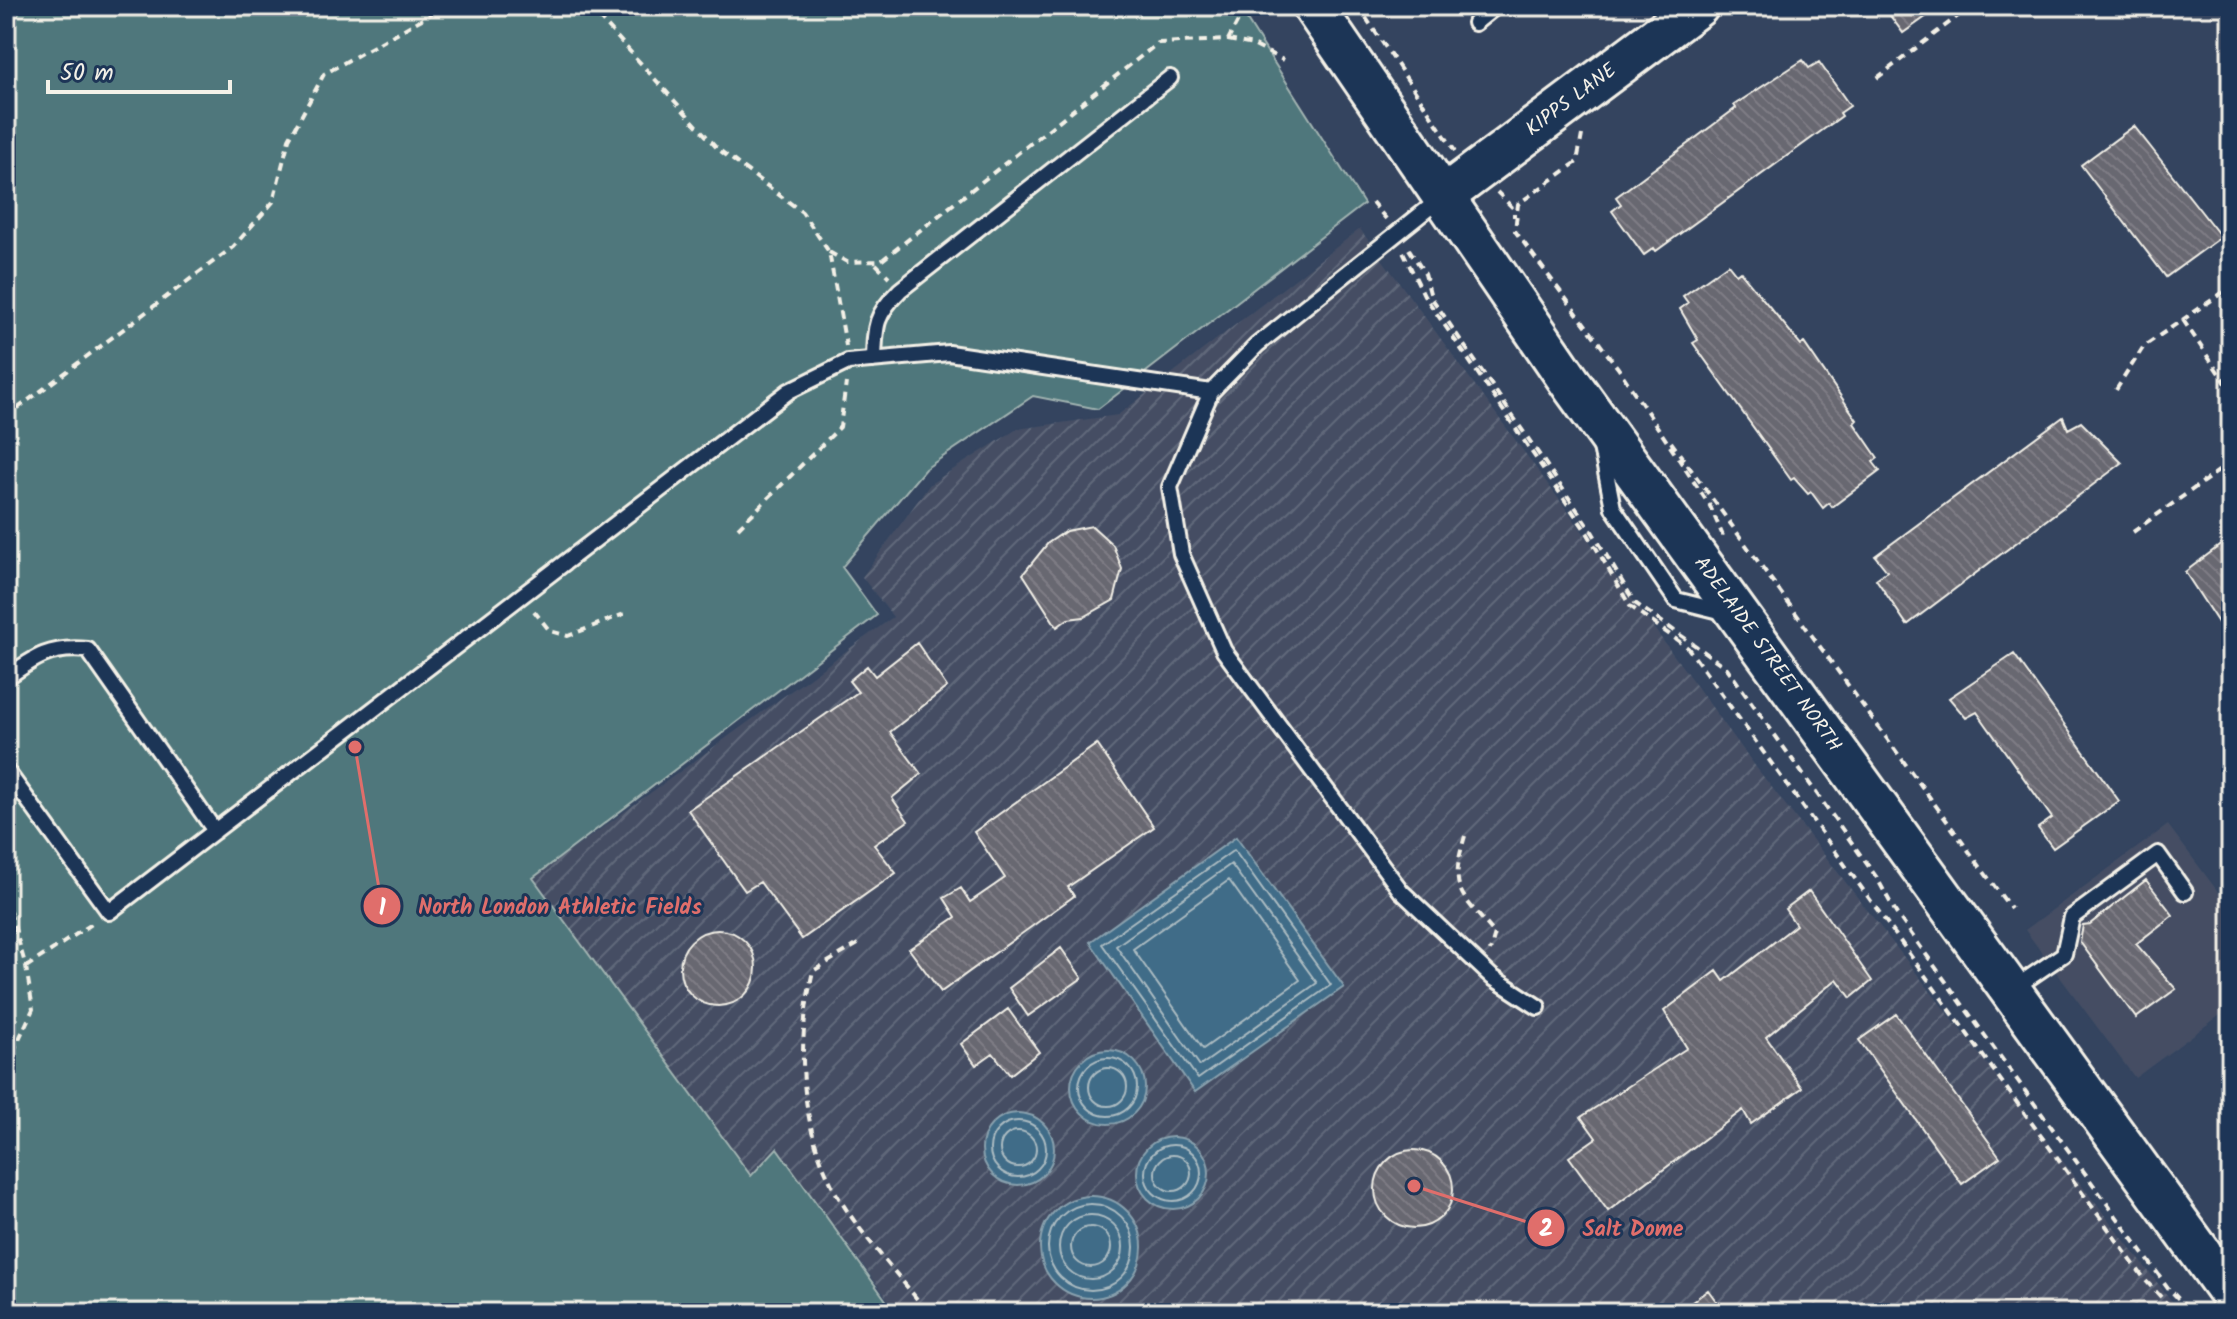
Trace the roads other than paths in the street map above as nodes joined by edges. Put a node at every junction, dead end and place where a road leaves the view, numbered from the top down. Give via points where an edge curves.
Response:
1 (1313, 6) edge
2 (1496, 6) edge
3 (1698, 6) edge
4 (1475, 23) dead end
5 (1170, 78) dead end
6 (1445, 195) junction
7 (874, 360) junction
8 (1211, 392) junction
9 (6, 678) edge
10 (6, 770) edge
11 (215, 831) junction
12 (2185, 892) dead end
13 (2010, 991) junction
14 (1538, 1007) dead end
15 (2231, 1295) edge

1 - 6 main road, ADELAIDE STREET NORTH
2 - 4 lane
3 - 6 main road, KIPPS LANE via 1466,162
5 - 7 lane via 900,290 880,310
6 - 8 lane via 1257,345
6 - 13 main road, ADELAIDE STREET NORTH via 1595,416
7 - 8 lane via 949,353
7 - 11 lane via 848,362 789,391
8 - 14 lane via 1170,487 1181,554 1224,651 1401,891 1485,971
9 - 11 lane via 62,647 88,650
10 - 11 lane via 109,912
12 - 13 lane via 2158,854 2072,917 2064,954
13 - 15 main road, ADELAIDE STREET NORTH

